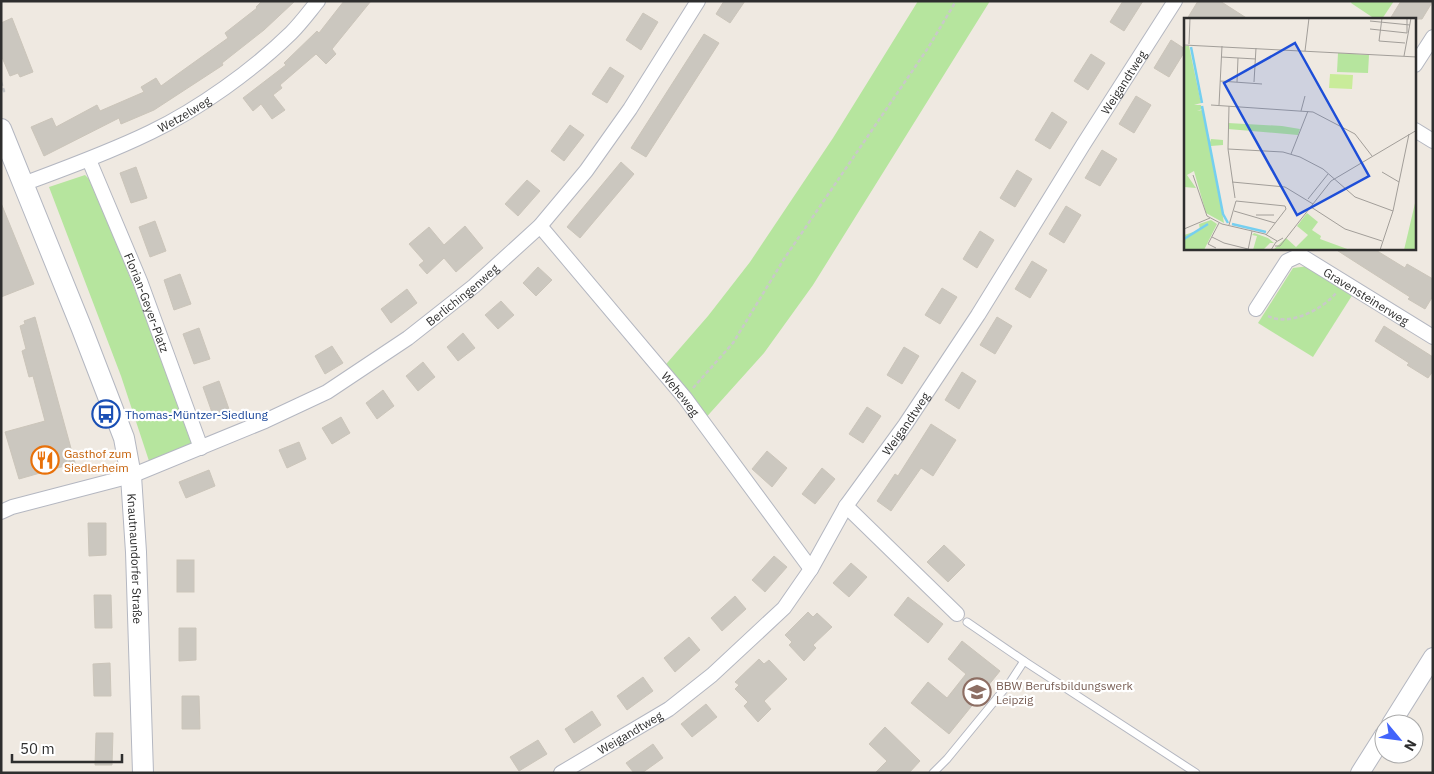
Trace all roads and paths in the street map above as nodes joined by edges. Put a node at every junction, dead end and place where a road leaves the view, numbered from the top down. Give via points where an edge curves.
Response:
1 (318, 1) edge
2 (698, 1) edge
3 (956, 1) edge
4 (1175, 1) edge
5 (1433, 37) edge
6 (1416, 63) edge
7 (1, 82) edge
8 (1, 92) edge
9 (1, 129) edge
10 (1416, 131) edge
11 (1433, 141) edge
12 (5, 150) edge
13 (89, 160) junction
14 (23, 184) junction
15 (540, 226) junction
16 (1300, 252) edge
17 (1345, 282) junction
18 (1256, 309) joint
19 (1433, 337) edge
20 (685, 398) junction
21 (201, 448) junction
22 (131, 476) junction
23 (846, 506) junction
24 (1, 512) edge
25 (810, 569) junction
26 (962, 618) joint
27 (1433, 658) edge
28 (1024, 661) junction
29 (1397, 714) edge
30 (1374, 751) edge
31 (144, 773) edge
32 (561, 773) edge
33 (933, 773) edge
34 (1196, 773) edge
35 (1360, 773) edge

1 - 13 street, Wetzelweg via 291,33 248,70 205,100 152,132
2 - 15 street, Berlichingenweg via 630,109 586,171
3 - 20 path via 928,48 784,258 732,343
4 - 23 street, Weigandtweg via 978,315
5 - 6 street
7 - 8 path via 4,91
9 - 12 main road, Knautnaundorfer Straße
10 - 11 street
12 - 14 main road, Knautnaundorfer Straße
13 - 14 street, Wetzelweg
13 - 21 street, Florian-Geyer-Platz via 140,281
14 - 22 main road, Knautnaundorfer Straße via 124,438
15 - 20 street, Weheweg
15 - 21 street, Berlichingenweg via 474,286 415,332 327,392
16 - 17 street, Gravensteinerweg
16 - 18 street via 1286,261
17 - 18 path via 1330,300 1307,314 1289,319 1272,318
17 - 19 street, Gravensteinerweg
20 - 25 street, Weheweg
21 - 22 street, Berlichingenweg
22 - 24 street, Berlichingenweg
22 - 31 main road, Knautnaundorfer Straße
23 - 25 street, Weigandtweg
23 - 26 street
25 - 32 street, Weigandtweg via 784,608 712,675 669,710
26 - 28 lane
27 - 29 street
28 - 33 lane
28 - 34 lane
30 - 35 street

